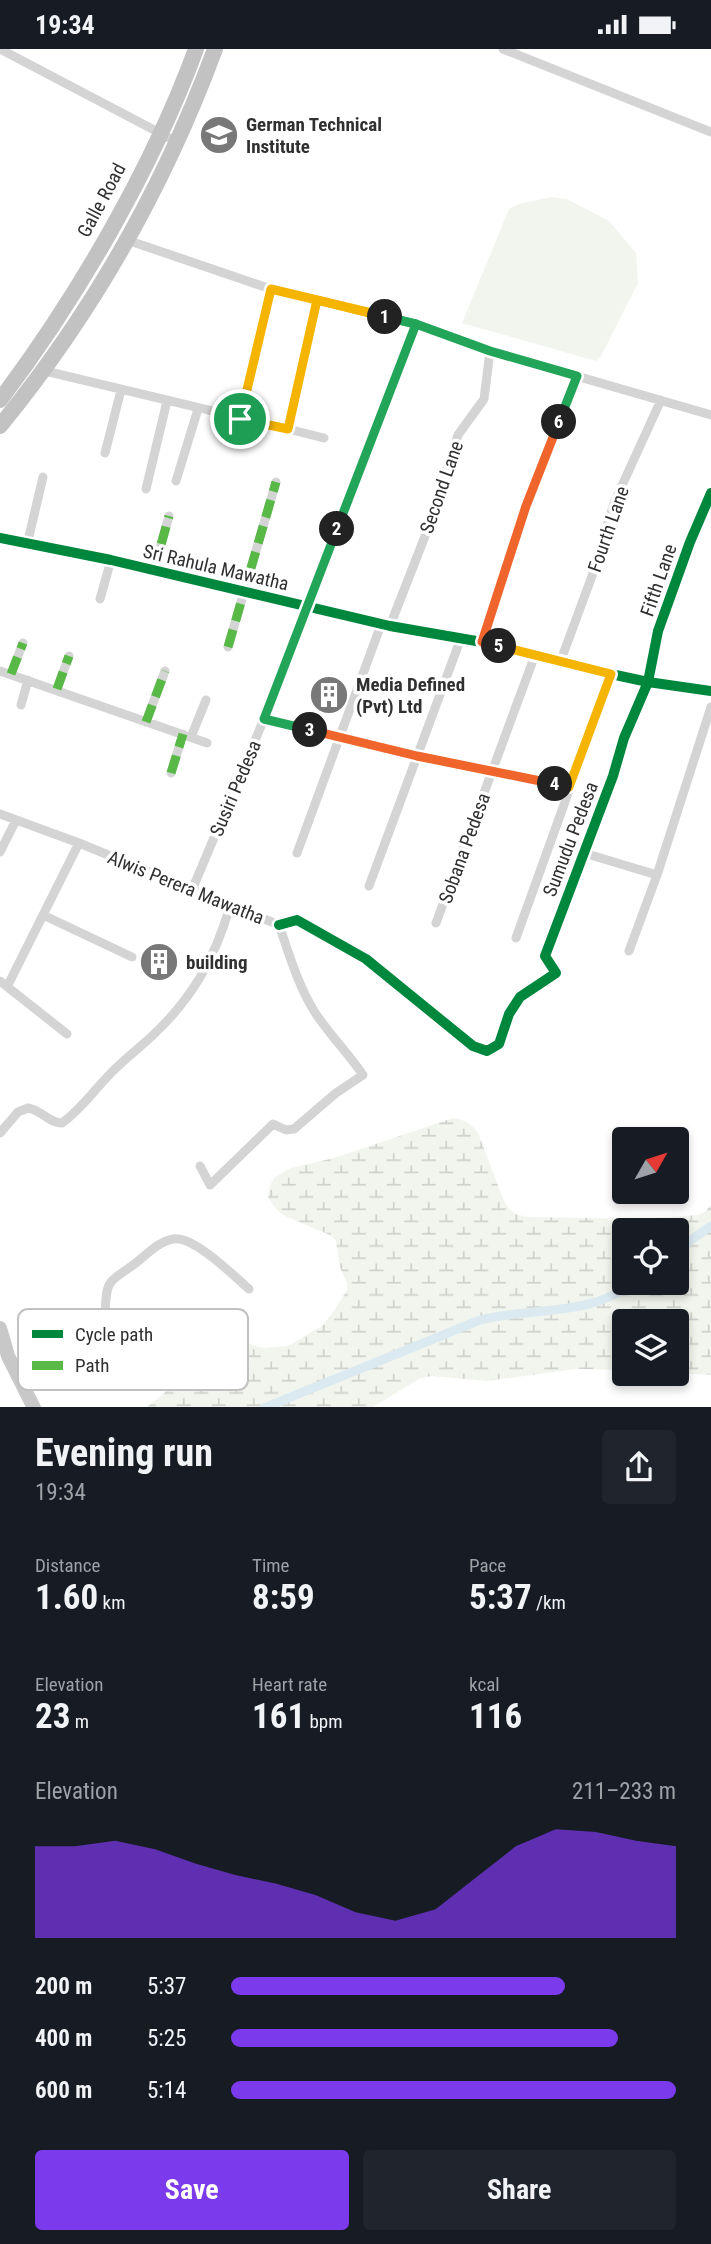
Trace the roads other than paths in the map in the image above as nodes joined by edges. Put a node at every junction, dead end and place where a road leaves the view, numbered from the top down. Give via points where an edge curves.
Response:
1 (0, 49) edge
2 (26, 49) edge
3 (196, 49) edge
4 (215, 49) edge
5 (503, 49) edge
6 (20, 60) junction
7 (711, 132) edge
8 (161, 133) junction
9 (177, 142) junction
10 (127, 240) junction
11 (271, 289) junction
12 (317, 300) junction
13 (416, 324) junction
14 (490, 351) junction
15 (35, 367) junction
16 (577, 376) junction
17 (121, 390) junction
18 (0, 400) edge
19 (661, 400) junction
20 (167, 401) junction
21 (198, 409) junction
22 (711, 415) edge
23 (240, 419) junction
24 (0, 426) edge
25 (288, 429) junction
26 (324, 438) dead end
27 (105, 453) dead end
28 (43, 477) dead end
29 (177, 481) dead end
30 (276, 482) dead end
31 (146, 489) dead end
32 (711, 493) edge
33 (169, 516) dead end
34 (0, 538) edge
35 (27, 545) junction
36 (111, 560) junction
37 (154, 570) junction
38 (243, 592) junction
39 (100, 599) dead end
40 (307, 607) junction
41 (386, 624) junction
42 (461, 638) junction
43 (482, 642) junction
44 (23, 643) dead end
45 (228, 647) dead end
46 (536, 655) junction
47 (69, 656) dead end
48 (561, 660) junction
49 (0, 670) edge
50 (165, 671) dead end
51 (11, 674) junction
52 (611, 674) junction
53 (28, 680) junction
54 (648, 682) junction
55 (57, 689) junction
56 (711, 691) edge
57 (206, 700) dead end
58 (21, 705) dead end
59 (711, 707) edge
60 (264, 719) junction
61 (146, 722) junction
62 (187, 736) junction
63 (339, 736) junction
64 (207, 743) dead end
65 (417, 756) junction
66 (492, 771) junction
67 (171, 773) dead end
68 (569, 787) junction
69 (0, 814) edge
70 (16, 820) junction
71 (79, 843) junction
72 (0, 852) edge
73 (296, 853) dead end
74 (584, 853) junction
75 (657, 875) junction
76 (369, 886) dead end
77 (192, 890) junction
78 (230, 907) junction
79 (43, 915) junction
80 (436, 923) dead end
81 (279, 925) junction
82 (516, 938) dead end
83 (629, 951) dead end
84 (132, 957) dead end
85 (4, 983) edge
86 (67, 1034) dead end
87 (0, 1133) edge
88 (200, 1166) dead end
89 (249, 1289) dead end
90 (106, 1309) edge
91 (0, 1328) edge
92 (2, 1346) edge
93 (18, 1364) edge
94 (13, 1367) junction
95 (18, 1377) edge
96 (25, 1390) edge
97 (33, 1407) edge

1 - 6 street
2 - 6 street
3 - 8 highway, Galle Road
4 - 9 highway
5 - 7 street
6 - 8 street
8 - 9 street
8 - 15 highway, Galle Road
9 - 10 highway
10 - 11 street
10 - 15 highway via 72,332
11 - 12 street
11 - 23 street
12 - 13 street
12 - 25 street
13 - 14 street
13 - 40 street, Susiri Pedesa
14 - 16 street
14 - 41 street, Second Lane via 484,399 458,435 427,531
15 - 17 street
15 - 18 highway
15 - 24 highway
16 - 19 street
16 - 43 street via 526,506
17 - 20 street
17 - 27 street
19 - 22 street
19 - 48 street, Fourth Lane via 614,503
20 - 21 street
20 - 31 street
21 - 23 street
21 - 29 street
23 - 25 street
25 - 26 street
28 - 35 street
30 - 38 street
32 - 54 street, Fifth Lane via 658,631
33 - 37 street
34 - 35 street, Sri Rahula Mawatha
35 - 36 street, Sri Rahula Mawatha
36 - 37 street, Sri Rahula Mawatha
36 - 39 street
37 - 38 street, Sri Rahula Mawatha
38 - 40 street, Sri Rahula Mawatha
38 - 45 street
40 - 41 street, Sri Rahula Mawatha
40 - 60 street, Susiri Pedesa
41 - 42 street, Sri Rahula Mawatha
41 - 63 street, Second Lane
42 - 43 street, Sri Rahula Mawatha
42 - 65 street
43 - 46 street, Sri Rahula Mawatha
44 - 51 street
46 - 48 street, Sri Rahula Mawatha
46 - 66 street, Sobana Pedesa
47 - 55 street
48 - 52 street, Sri Rahula Mawatha
49 - 51 street
50 - 61 street
51 - 53 street
52 - 54 street, Sri Rahula Mawatha
52 - 68 street
53 - 55 street
53 - 58 street
54 - 56 street, Sri Rahula Mawatha
54 - 74 street, Sumudu Pedesa
55 - 61 street
57 - 62 street
59 - 75 street
60 - 63 street
60 - 77 street, Susiri Pedesa
61 - 62 street
62 - 64 street
62 - 67 street
63 - 65 street
63 - 73 street, Second Lane
65 - 66 street
65 - 76 street
66 - 68 street
66 - 80 street, Sobana Pedesa
68 - 82 street
69 - 70 street, Alwis Perera Mawatha
70 - 71 street, Alwis Perera Mawatha
70 - 72 street
71 - 77 street, Alwis Perera Mawatha
71 - 79 street
74 - 75 street
74 - 81 street, Sumudu Pedesa via 545,956 556,973 520,997 499,1044 487,1051 473,1046 366,959 297,921
75 - 83 street
77 - 78 street, Alwis Perera Mawatha
78 - 81 street, Alwis Perera Mawatha
78 - 87 street via 214,955 199,981 152,1037 66,1120 57,1123 28,1108 18,1112
79 - 84 street
79 - 85 street
81 - 88 street, Alwis Perera Mawatha via 315,1012 363,1075 294,1129 273,1125 210,1185
85 - 86 street
89 - 90 street via 192,1244 176,1238 153,1249 109,1284
91 - 92 main road
92 - 94 main road
93 - 94 street
94 - 95 main road
96 - 97 main road

